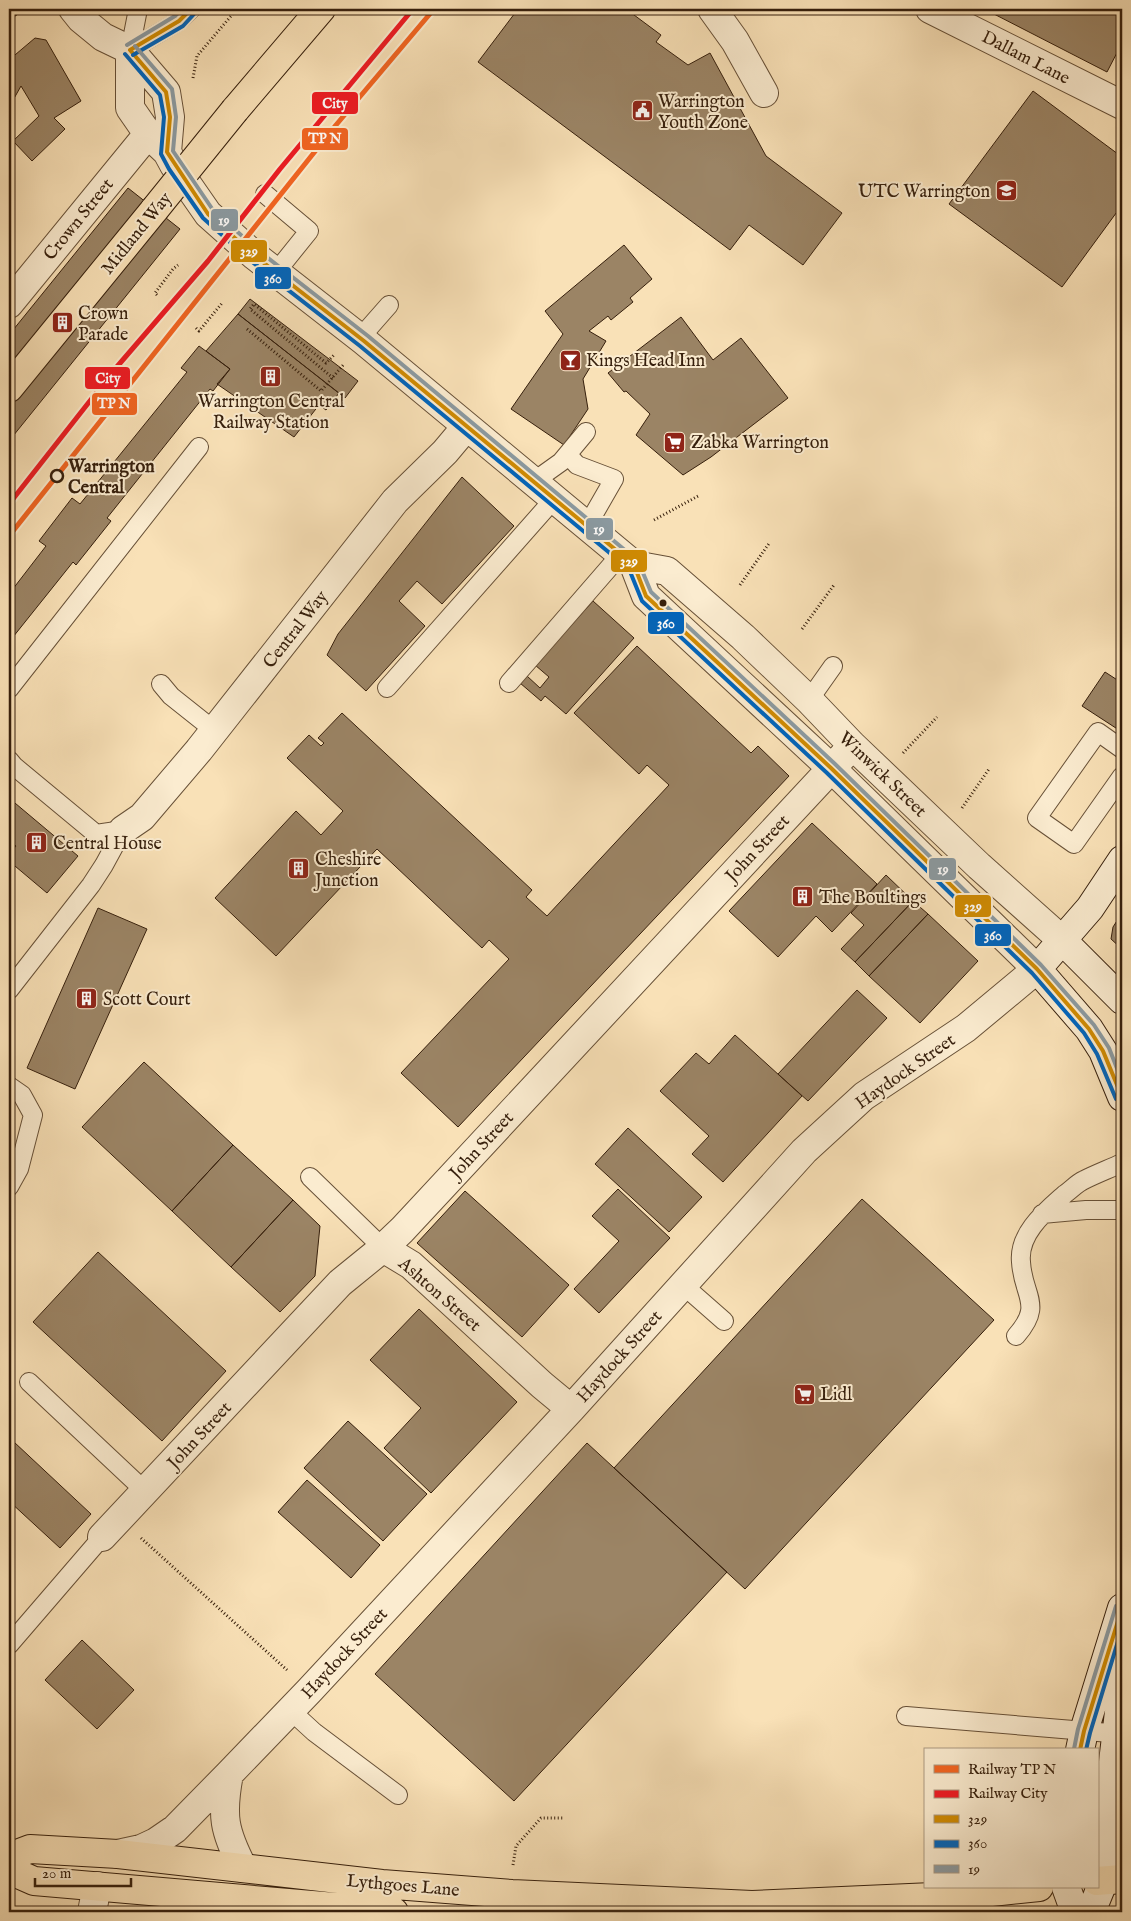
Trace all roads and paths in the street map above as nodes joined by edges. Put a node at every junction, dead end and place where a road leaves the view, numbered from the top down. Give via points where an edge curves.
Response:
1 (73, 9) edge
2 (138, 9) edge
3 (191, 9) edge
4 (237, 9) edge
5 (321, 9) edge
6 (930, 9) edge
7 (719, 11) edge
8 (130, 50) junction
9 (192, 84) dead end
10 (764, 93) dead end
11 (1122, 105) edge
12 (158, 143) junction
13 (265, 194) dead end
14 (178, 265) dead end
15 (276, 272) junction
16 (157, 295) dead end
17 (223, 302) dead end
18 (9, 304) edge
19 (389, 305) dead end
20 (196, 328) dead end
21 (247, 329) dead end
22 (360, 338) junction
23 (335, 353) dead end
24 (346, 362) dead end
25 (333, 378) junction
26 (9, 388) edge
27 (466, 427) junction
28 (586, 432) dead end
29 (199, 447) dead end
30 (568, 455) junction
31 (533, 482) junction
32 (700, 495) dead end
33 (554, 499) junction
34 (654, 520) dead end
35 (587, 526) junction
36 (770, 542) dead end
37 (628, 560) junction
38 (740, 585) dead end
39 (834, 585) dead end
40 (802, 629) dead end
41 (833, 666) dead end
42 (509, 683) dead end
43 (161, 684) dead end
44 (387, 688) dead end
45 (9, 689) edge
46 (808, 700) junction
47 (937, 717) dead end
48 (215, 731) junction
49 (852, 745) junction
50 (1122, 749) edge
51 (903, 753) dead end
52 (9, 760) edge
53 (831, 768) junction
54 (989, 769) dead end
55 (1122, 776) edge
56 (961, 809) dead end
57 (123, 830) junction
58 (1122, 860) edge
59 (1063, 941) junction
60 (1037, 969) junction
61 (9, 990) edge
62 (1122, 1000) edge
63 (9, 1086) edge
64 (1122, 1097) edge
65 (1122, 1163) edge
66 (310, 1178) dead end
67 (9, 1187) edge
68 (1122, 1210) edge
69 (1042, 1214) junction
70 (383, 1248) junction
71 (683, 1284) junction
72 (724, 1321) dead end
73 (1016, 1336) dead end
74 (29, 1382) dead end
75 (571, 1409) junction
76 (146, 1492) junction
77 (111, 1528) junction
78 (1122, 1608) edge
79 (9, 1645) edge
80 (1122, 1687) edge
81 (309, 1691) junction
82 (290, 1710) junction
83 (906, 1716) dead end
84 (1120, 1734) edge
85 (1082, 1740) edge
86 (229, 1774) junction
87 (398, 1795) dead end
88 (564, 1818) dead end
89 (118, 1854) junction
90 (9, 1857) edge
91 (243, 1868) junction
92 (9, 1870) edge
93 (1108, 1880) edge
94 (97, 1886) junction
95 (1030, 1888) edge
96 (1066, 1888) edge
97 (512, 1894) junction
98 (92, 1912) edge
99 (394, 1912) edge
100 (1075, 1912) edge
101 (1092, 1912) edge

1 - 8 street via 103,37
2 - 8 lane
3 - 8 lane via 179,21
4 - 9 path via 196,56
5 - 26 highway, Midland Way, bridge
6 - 11 street, Dallam Lane
7 - 10 street
8 - 12 street, Winwick Street via 130,108
8 - 12 street via 166,92 170,118
12 - 15 street, Winwick Street via 208,214
12 - 18 street, Crown Street
13 - 15 lane via 309,231
14 - 16 path via 154,293
15 - 22 street, Winwick Street
17 - 20 path via 200,331
19 - 22 lane
21 - 25 path via 321,391
22 - 27 street, Winwick Street
23 - 25 path via 326,363 254,304 250,309
24 - 25 path
27 - 31 street, Winwick Street
27 - 48 street, Central Way via 446,452 395,501
28 - 30 lane
29 - 45 lane
30 - 31 lane
30 - 35 lane via 577,465 614,480
31 - 33 street, Winwick Street
32 - 34 path
33 - 35 street, Winwick Street
33 - 44 lane
35 - 37 street, Winwick Street
36 - 38 path
37 - 42 lane
37 - 46 street, Winwick Street via 667,571 743,637
37 - 53 street, Winwick Street via 646,596
39 - 40 path
41 - 46 lane
43 - 48 lane
46 - 49 street, Winwick Street
47 - 51 path
48 - 57 street, Central Way via 142,817
49 - 53 street, John Street
49 - 59 street, Winwick Street
50 - 55 lane via 1098,732 1037,818 1074,844
52 - 57 lane, Central Way via 96,834
53 - 60 street, Winwick Street
53 - 70 street, John Street
54 - 56 path
57 - 61 lane, Central Way via 91,885
58 - 59 street, Haydock Street
59 - 60 street, Haydock Street
59 - 62 street, Winwick Street
60 - 64 street, Winwick Street via 1089,1029 1103,1051
60 - 71 street, Haydock Street via 966,1028 864,1096 804,1152
63 - 67 lane via 22,1095 33,1116 19,1169
65 - 69 lane via 1082,1181
66 - 70 lane, Ashton Street
68 - 69 lane
69 - 73 lane via 1024,1244 1020,1261 1032,1304 1028,1323
70 - 75 street, Ashton Street via 411,1265
70 - 76 street, John Street via 340,1283
71 - 72 lane
71 - 75 street, Haydock Street
74 - 76 lane
75 - 81 street, Haydock Street
76 - 77 street, John Street
77 - 79 lane
77 - 81 path
78 - 85 street
80 - 84 street
81 - 82 street, Haydock Street
82 - 86 street, Haydock Street
82 - 87 lane
83 - 85 lane
84 - 85 lane
84 - 93 street via 1108,1804
86 - 89 street, Haydock Street via 175,1829 141,1849
86 - 91 street via 223,1814
88 - 97 path via 541,1818 516,1846
89 - 90 highway, Lythgoes Lane via 30,1850
89 - 91 highway, Lythgoes Lane
91 - 97 highway, Lythgoes Lane via 382,1884
92 - 94 highway, Lythgoes Lane via 34,1881
93 - 101 street
94 - 98 street
94 - 99 highway, Lythgoes Lane
95 - 97 highway, Lythgoes Lane via 955,1896 752,1905
96 - 100 street

